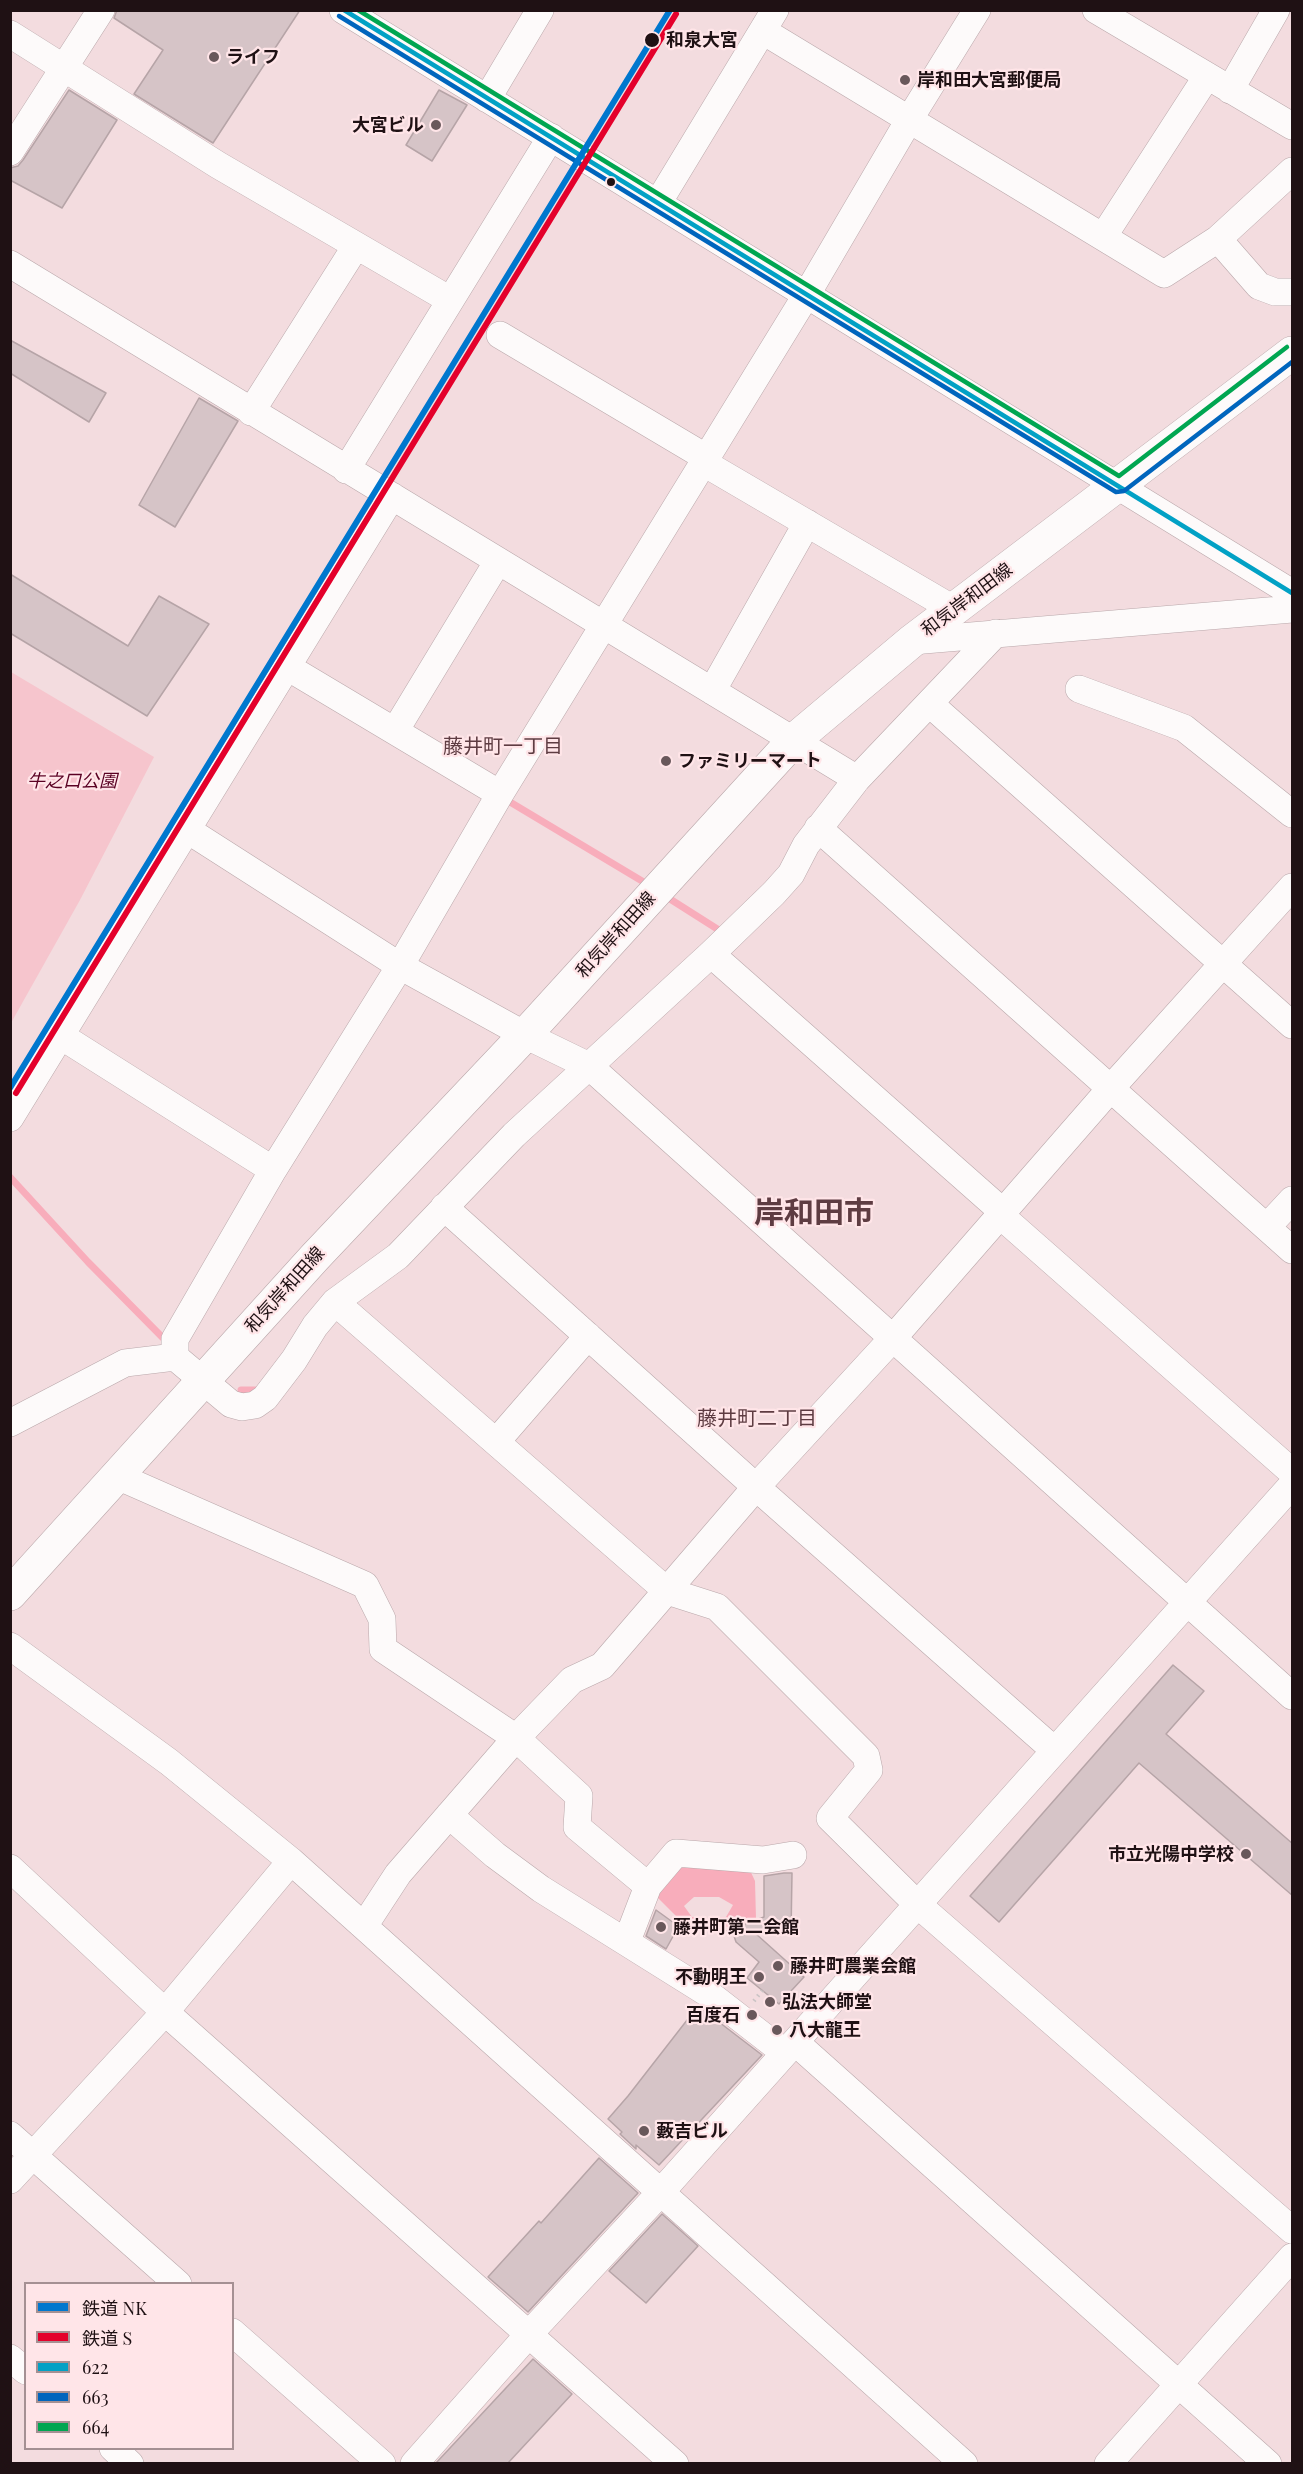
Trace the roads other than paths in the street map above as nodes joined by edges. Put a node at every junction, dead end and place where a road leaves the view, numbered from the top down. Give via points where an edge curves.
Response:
1 (101, 10) edge
2 (343, 10) edge
3 (540, 10) edge
4 (977, 10) edge
5 (1096, 10) edge
6 (1276, 10) edge
7 (769, 21) edge
8 (10, 34) edge
9 (64, 67) junction
10 (1207, 76) junction
11 (1230, 90) junction
12 (487, 99) junction
13 (909, 120) junction
14 (1293, 126) edge
15 (550, 137) junction
16 (10, 152) edge
17 (1293, 171) edge
18 (658, 203) junction
19 (1103, 237) junction
20 (1218, 239) junction
21 (356, 246) junction
22 (10, 264) edge
23 (1293, 292) edge
24 (807, 294) junction
25 (450, 300) junction
26 (500, 335) dead end
27 (1293, 353) edge
28 (251, 412) junction
29 (705, 460) junction
30 (346, 470) junction
31 (1119, 485) junction
32 (392, 496) junction
33 (807, 523) junction
34 (498, 561) junction
35 (1293, 593) edge
36 (1293, 609) edge
37 (955, 610) junction
38 (604, 626) junction
39 (996, 633) junction
40 (912, 641) junction
41 (289, 668) junction
42 (1079, 689) dead end
43 (712, 691) junction
44 (930, 704) junction
45 (394, 731) junction
46 (793, 741) junction
47 (857, 779) junction
48 (500, 794) junction
49 (1293, 814) edge
50 (818, 828) junction
51 (186, 829) junction
52 (1293, 887) edge
53 (711, 954) junction
54 (1223, 963) junction
55 (400, 966) junction
56 (1293, 1025) edge
57 (525, 1035) junction
58 (61, 1036) junction
59 (589, 1066) junction
60 (1112, 1088) junction
61 (10, 1118) edge
62 (273, 1170) junction
63 (1293, 1200) edge
64 (444, 1207) junction
65 (1001, 1214) junction
66 (1268, 1227) junction
67 (1293, 1250) edge
68 (335, 1302) junction
69 (588, 1336) junction
70 (893, 1338) junction
71 (175, 1357) junction
72 (202, 1381) junction
73 (10, 1423) edge
74 (496, 1442) junction
75 (1293, 1472) edge
76 (117, 1476) junction
77 (1293, 1485) edge
78 (756, 1487) junction
79 (667, 1591) junction
80 (10, 1594) edge
81 (1186, 1601) junction
82 (10, 1646) edge
83 (1293, 1696) edge
84 (516, 1738) junction
85 (1054, 1750) junction
86 (449, 1815) junction
87 (793, 1855) dead end
88 (291, 1861) junction
89 (10, 1868) edge
90 (648, 1886) junction
91 (917, 1904) junction
92 (364, 1926) junction
93 (627, 1941) junction
94 (165, 2012) junction
95 (790, 2047) junction
96 (10, 2135) edge
97 (33, 2156) junction
98 (10, 2180) edge
99 (660, 2193) junction
100 (1293, 2230) edge
101 (1293, 2256) edge
102 (177, 2282) edge
103 (234, 2334) edge
104 (530, 2334) junction
105 (10, 2358) edge
106 (24, 2369) edge
107 (1178, 2384) junction
108 (115, 2450) edge
109 (129, 2463) edge
110 (382, 2463) edge
111 (414, 2463) edge
112 (675, 2463) edge
113 (964, 2463) edge
114 (1108, 2463) edge
115 (1268, 2463) edge

1 - 9 street
2 - 12 street
3 - 12 street
4 - 13 street
5 - 10 street
6 - 11 street
7 - 13 street
7 - 18 street
8 - 9 street
9 - 16 street
9 - 21 street via 218,165
10 - 11 street
10 - 19 street
11 - 14 street
12 - 15 street
13 - 19 street
13 - 24 street
15 - 18 street
15 - 25 street
17 - 20 street
18 - 24 street
19 - 20 street via 1164,274
20 - 23 street via 1259,286 1275,292
21 - 25 street
21 - 28 street
22 - 28 street
24 - 29 street
24 - 31 street
25 - 30 street
26 - 29 street
27 - 31 main road, 和気岸和田線
28 - 30 street
29 - 33 street
29 - 38 street
30 - 32 street
31 - 35 street
31 - 37 main road, 和気岸和田線
32 - 34 street
32 - 41 street
33 - 37 street
33 - 43 street
34 - 38 street
34 - 45 street
36 - 39 street
37 - 40 main road, 和気岸和田線
38 - 43 street
38 - 48 street
39 - 40 street
39 - 44 street
40 - 46 main road, 和気岸和田線
41 - 45 street
41 - 51 street
42 - 49 street via 1184,728
43 - 46 street
44 - 47 street
44 - 54 street
45 - 48 street
46 - 47 street
46 - 57 main road, 和気岸和田線
47 - 50 street
48 - 55 street
50 - 53 street via 791,874
50 - 60 street
51 - 55 street
51 - 58 street
52 - 54 street
53 - 59 street
53 - 65 street
54 - 56 street
54 - 60 street
55 - 57 street
55 - 62 street
57 - 59 street
57 - 72 main road, 和気岸和田線
58 - 61 street
58 - 62 street
59 - 64 street
59 - 70 street
60 - 65 street
60 - 66 street
62 - 71 street via 175,1339
63 - 66 street
64 - 68 street via 398,1256
64 - 69 street
65 - 70 street
65 - 75 street
66 - 67 street
68 - 72 street via 265,1398 255,1405 231,1404
68 - 74 street
69 - 74 street
69 - 78 street
70 - 78 street
70 - 81 street
71 - 72 street
71 - 73 street via 124,1363
72 - 76 main road, 和気岸和田線
74 - 79 street
76 - 80 main road, 和気岸和田線
76 - 84 street via 365,1585 382,1619 383,1650
77 - 81 street
78 - 79 street
78 - 85 street
79 - 84 street via 602,1666 572,1680
79 - 91 street via 717,1607 866,1756 869,1770 830,1818
81 - 83 street
81 - 85 street
82 - 88 street via 169,1762
84 - 86 street
84 - 90 street via 579,1796 577,1827
85 - 91 street
86 - 92 street via 398,1874
86 - 93 street via 541,1889
87 - 90 street via 763,1860 676,1853
88 - 92 street
88 - 94 street
89 - 94 street
90 - 93 street
91 - 95 street
91 - 100 street
92 - 99 street
93 - 95 street
94 - 97 street
94 - 104 street
95 - 99 street
95 - 107 street
96 - 97 street
97 - 98 street
97 - 102 street
99 - 104 street
99 - 113 street
101 - 107 street
103 - 110 street
104 - 111 street
104 - 112 street
105 - 106 street
107 - 114 street
107 - 115 street
108 - 109 street

